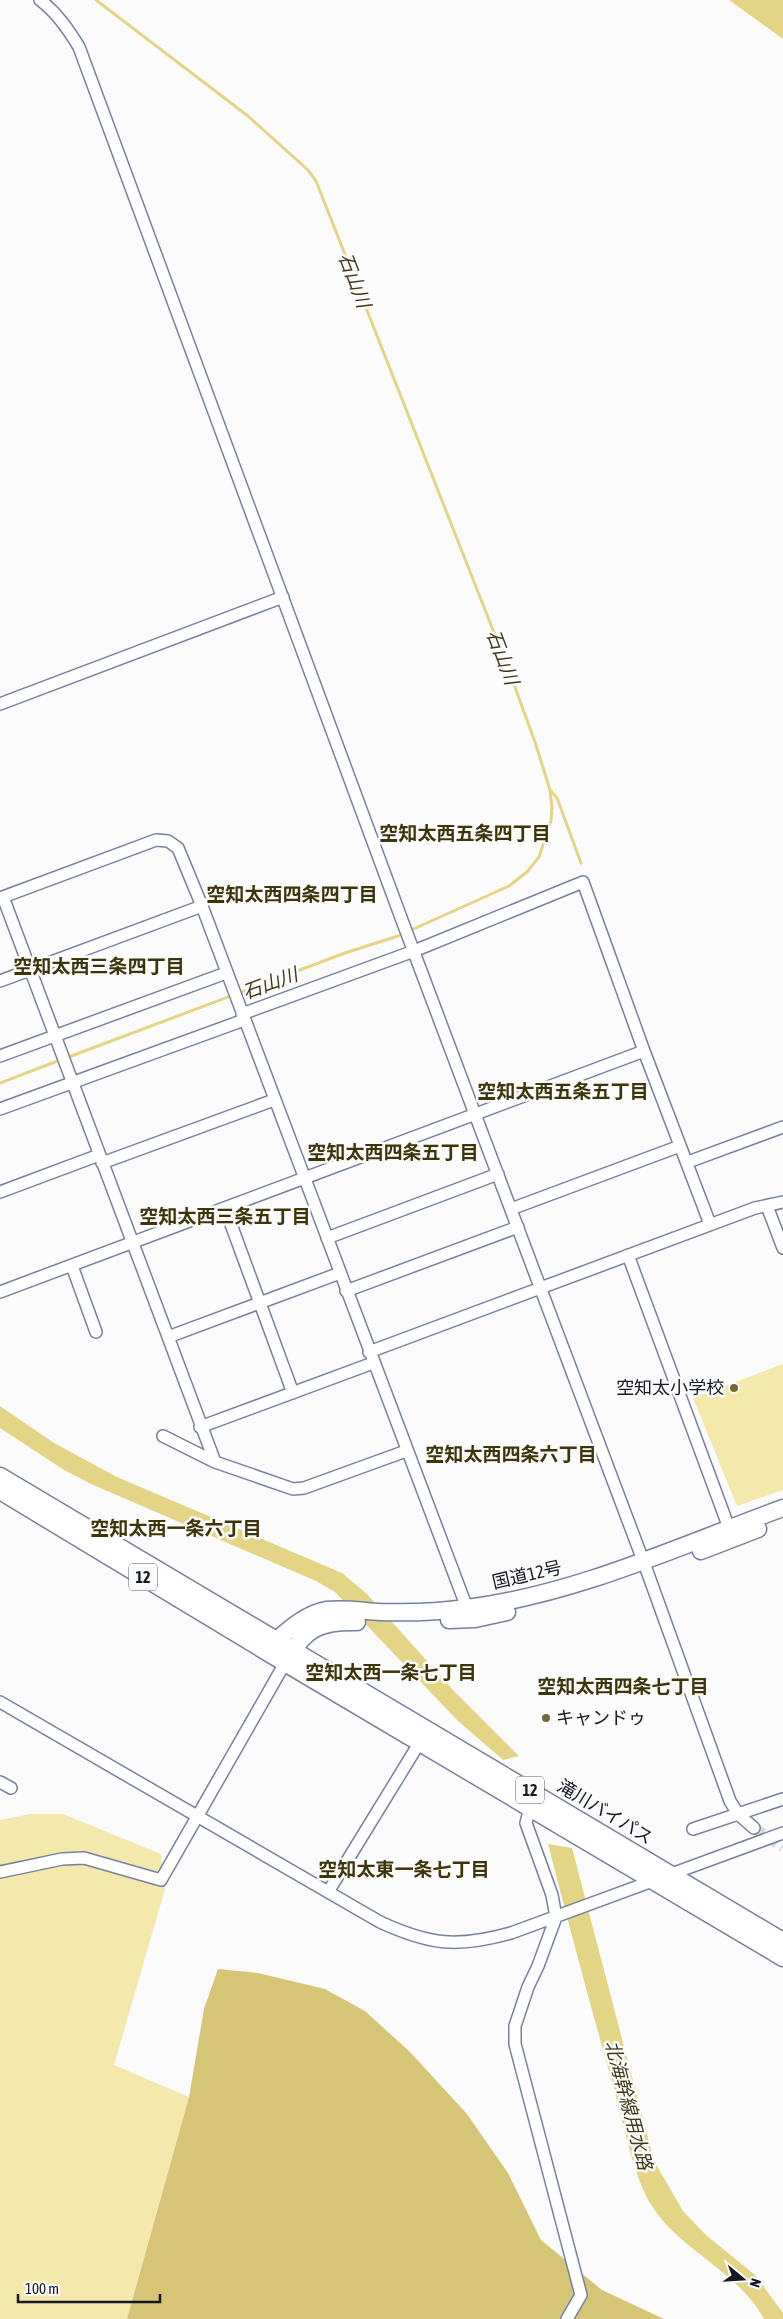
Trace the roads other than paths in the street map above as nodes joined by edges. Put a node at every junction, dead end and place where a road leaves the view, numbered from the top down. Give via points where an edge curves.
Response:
1 (40, 0) edge
2 (283, 597) junction
3 (0, 704) edge
4 (2, 897) edge
5 (202, 906) junction
6 (412, 945) junction
7 (30, 970) junction
8 (226, 973) junction
9 (0, 981) edge
10 (241, 1013) junction
11 (54, 1036) junction
12 (644, 1051) junction
13 (0, 1056) edge
14 (72, 1082) junction
15 (274, 1100) junction
16 (0, 1109) edge
17 (476, 1115) junction
18 (783, 1127) edge
19 (680, 1146) junction
20 (100, 1159) junction
21 (688, 1162) junction
22 (498, 1174) junction
23 (303, 1178) junction
24 (0, 1192) edge
25 (783, 1202) edge
26 (767, 1206) junction
27 (225, 1208) junction
28 (511, 1209) junction
29 (710, 1224) junction
30 (518, 1227) junction
31 (327, 1238) junction
32 (132, 1243) junction
33 (783, 1248) edge
34 (628, 1255) junction
35 (72, 1266) junction
36 (340, 1273) junction
37 (541, 1287) junction
38 (346, 1291) junction
39 (0, 1292) edge
40 (260, 1303) junction
41 (96, 1332) dead end
42 (168, 1337) junction
43 (371, 1357) junction
44 (292, 1393) junction
45 (200, 1427) junction
46 (163, 1436) dead end
47 (406, 1451) junction
48 (215, 1462) junction
49 (0, 1476) edge
50 (0, 1491) edge
51 (783, 1508) edge
52 (783, 1520) edge
53 (729, 1528) junction
54 (645, 1566) junction
55 (466, 1608) junction
56 (343, 1616) junction
57 (399, 1617) junction
58 (276, 1641) junction
59 (289, 1657) junction
60 (0, 1702) edge
61 (428, 1729) junction
62 (419, 1743) junction
63 (0, 1782) edge
64 (11, 1788) dead end
65 (783, 1799) edge
66 (530, 1808) junction
67 (738, 1814) junction
68 (197, 1816) junction
69 (692, 1828) dead end
70 (754, 1828) tunnel mouth
71 (783, 1833) edge
72 (0, 1872) edge
73 (671, 1874) junction
74 (654, 1881) junction
75 (328, 1892) junction
76 (560, 1915) junction
77 (783, 1941) edge
78 (783, 1958) edge
79 (567, 2319) edge

1 - 2 street via 63,23 79,47
2 - 3 street
2 - 6 street
4 - 5 street via 156,840 168,841 178,848
4 - 7 street
5 - 7 street
5 - 8 street
6 - 10 street
6 - 12 street via 583,882
6 - 17 street
7 - 9 street
7 - 11 street
8 - 10 street
8 - 11 street
10 - 14 street
10 - 15 street
11 - 13 street
11 - 14 street
12 - 17 street
12 - 19 street
14 - 16 street
14 - 20 street
15 - 20 street
15 - 23 street
17 - 22 street
17 - 23 street
18 - 21 street
19 - 21 street
19 - 28 street
20 - 24 street
20 - 32 street
21 - 29 street
22 - 28 street
22 - 31 street
23 - 27 street
23 - 31 street
25 - 26 street
26 - 29 street
26 - 33 street
27 - 32 street
27 - 40 street
28 - 30 street
29 - 34 street
30 - 37 street
30 - 38 street
31 - 36 street
32 - 35 street
32 - 42 street
34 - 37 street
34 - 53 street
35 - 39 street
35 - 41 street
36 - 38 street
36 - 40 street
37 - 43 street
37 - 54 street
38 - 43 street
40 - 42 street
40 - 44 street
42 - 45 street
43 - 44 street
43 - 47 street
44 - 45 street
45 - 48 street
46 - 48 street
47 - 48 street via 304,1488 293,1489
47 - 55 street
49 - 58 highway, 12
50 - 59 highway, 12
51 - 53 highway, 国道12号
52 - 54 highway, 国道12号
53 - 54 highway, 国道12号
54 - 55 highway, 国道12号 via 549,1593
54 - 57 highway, 国道12号 via 553,1602 516,1611 475,1619
54 - 67 street via 730,1801
55 - 57 highway, 国道12号
56 - 57 highway, 国道12号
56 - 58 highway, 国道12号 via 327,1610 310,1616
56 - 59 highway, 国道12号 via 321,1625 305,1637
58 - 59 highway
59 - 61 highway, 滝川バイパス / 12
59 - 62 highway, 滝川バイパス / 12
59 - 68 street
60 - 68 street
61 - 62 street
61 - 73 highway, 滝川バイパス / 12
62 - 66 highway, 滝川バイパス / 12
62 - 75 street
63 - 64 street
65 - 67 street
66 - 74 highway, 滝川バイパス / 12
66 - 76 street via 526,1823
67 - 69 street
67 - 70 street
68 - 72 street via 161,1880 84,1858 62,1859
68 - 75 street
71 - 73 street
73 - 74 street
73 - 77 highway, 滝川バイパス / 12
74 - 76 street
74 - 78 highway, 滝川バイパス / 12
75 - 76 street via 380,1922 409,1935 440,1943 484,1941
76 - 79 street via 515,2026 515,2044 581,2296

